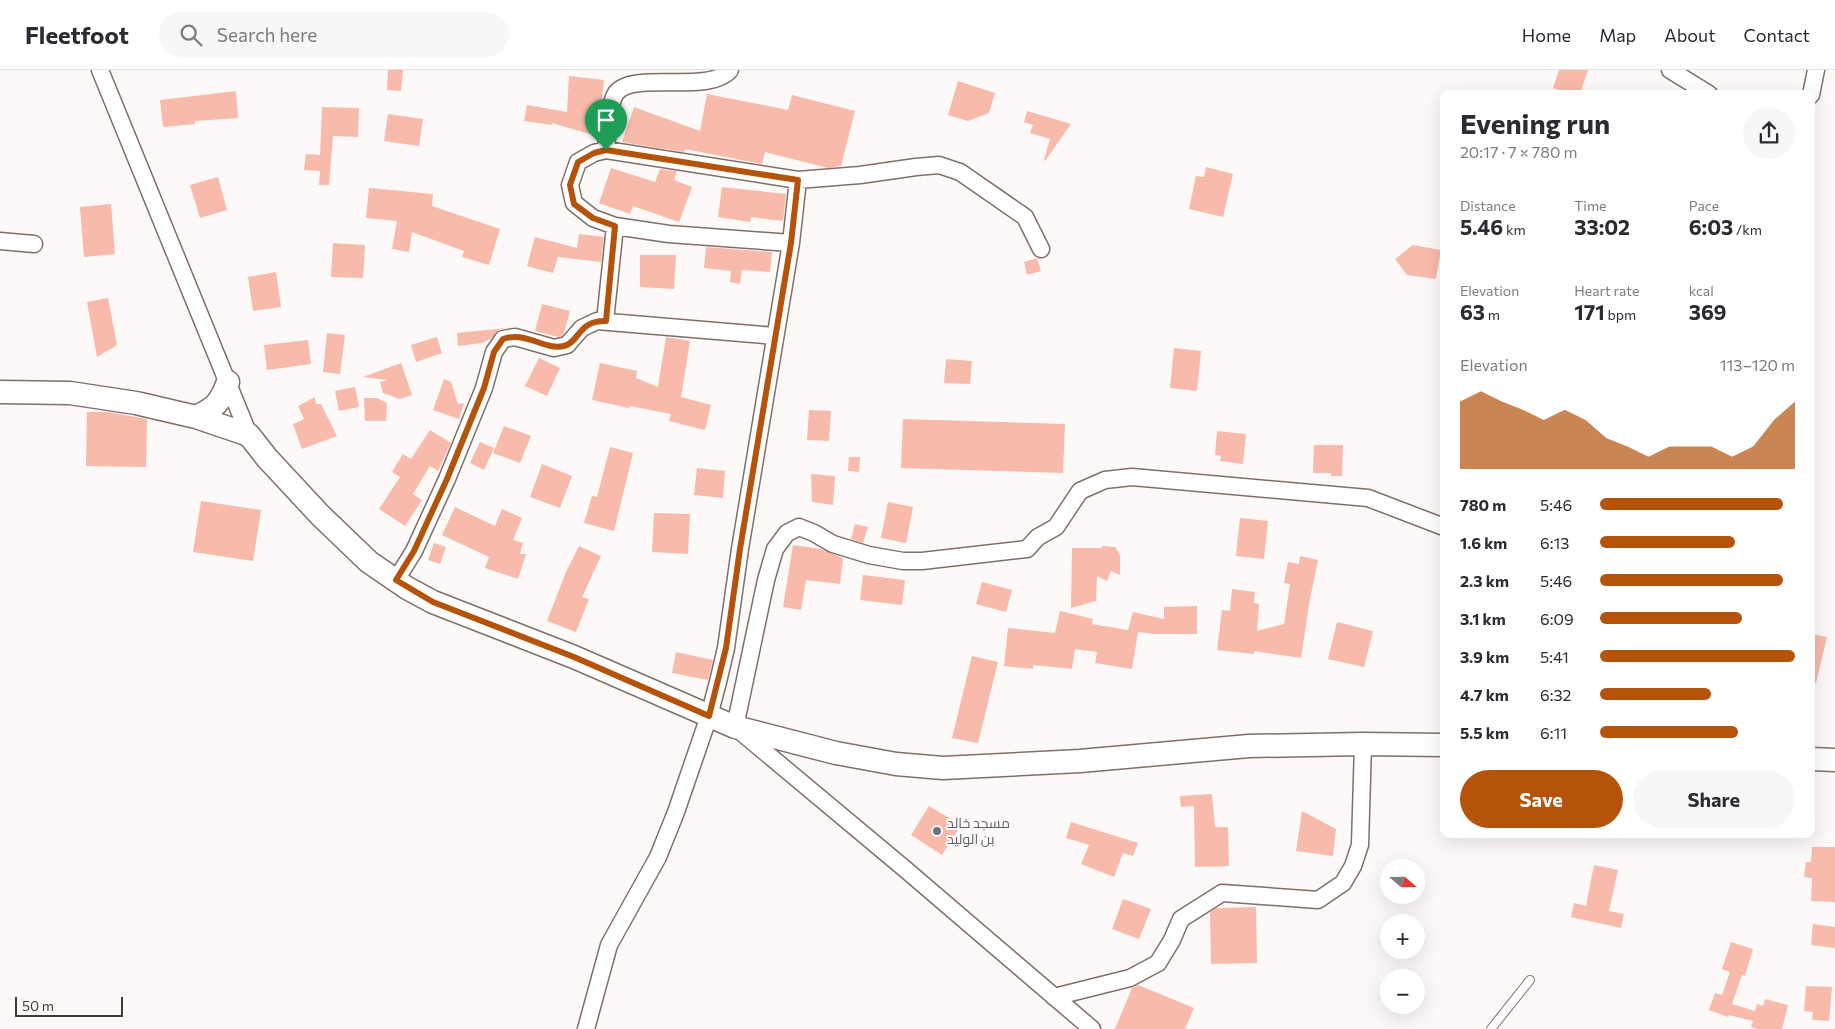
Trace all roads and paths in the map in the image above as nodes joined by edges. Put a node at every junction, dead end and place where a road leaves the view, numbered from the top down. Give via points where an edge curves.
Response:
1 (100, 70) edge
2 (730, 70) edge
3 (1670, 70) edge
4 (1816, 70) edge
5 (1702, 90) edge
6 (1812, 90) edge
7 (606, 150) junction
8 (798, 180) junction
9 (615, 226) junction
10 (0, 241) edge
11 (791, 243) junction
12 (34, 244) dead end
13 (1041, 249) dead end
14 (606, 321) junction
15 (775, 336) junction
16 (228, 382) junction
17 (0, 392) edge
18 (196, 417) junction
19 (249, 435) junction
20 (1440, 525) edge
21 (396, 580) junction
22 (709, 716) junction
23 (735, 727) junction
24 (1364, 744) junction
25 (1440, 745) edge
26 (1815, 759) edge
27 (1835, 760) edge
28 (1530, 980) dead end
29 (1054, 997) junction
30 (586, 1029) edge
31 (1092, 1029) edge
32 (1491, 1029) edge

1 - 16 street
2 - 7 street via 725,76 711,80 634,82 622,87 613,100
3 - 5 street
4 - 6 street
7 - 8 street
7 - 9 street via 578,162 570,185 574,204 593,218
8 - 11 street
8 - 13 street via 939,166 960,172 1025,217
9 - 11 street via 669,234
9 - 14 street
10 - 12 street
11 - 15 street
14 - 15 street
14 - 21 street via 590,323 567,345 554,348 515,336 503,339 494,352 484,388 447,479 414,551
15 - 22 street via 726,648
16 - 18 street via 219,402
16 - 19 street
17 - 18 street via 70,393 136,403
18 - 19 street
19 - 21 street via 320,515 369,562
20 - 23 street via 1368,498 1132,478 1105,480 1080,492 1056,527 1038,537 1027,549 1010,552 903,561 833,544 799,527 787,533 775,549
21 - 22 street via 433,602 574,657
22 - 23 street
22 - 30 street via 658,857 609,945
23 - 24 street via 836,753 896,764 943,768 1080,761 1249,746
23 - 29 street
24 - 25 street
24 - 29 street via 1360,844 1343,883 1318,900 1222,893 1181,919 1158,963 1130,978
26 - 27 street
28 - 32 lane
29 - 31 street

